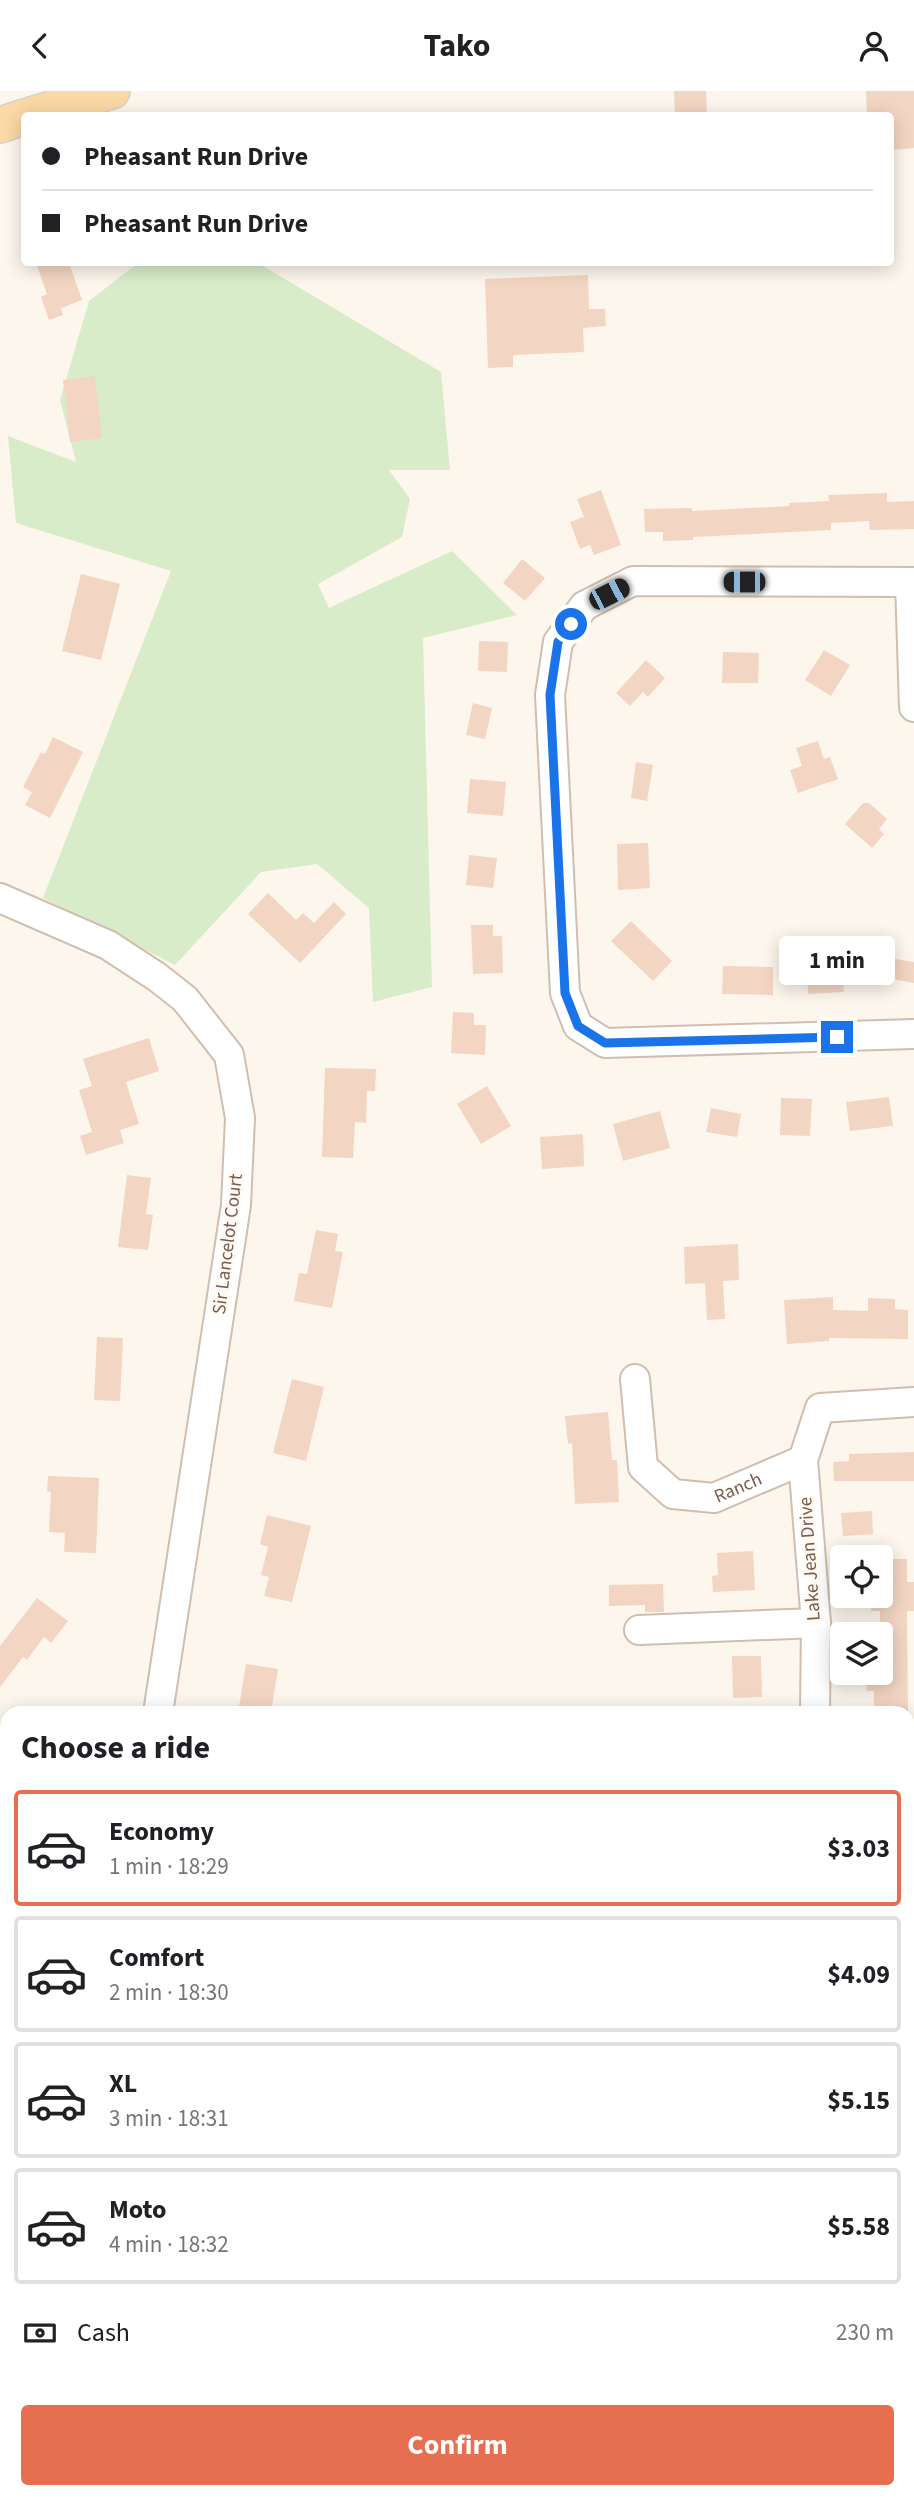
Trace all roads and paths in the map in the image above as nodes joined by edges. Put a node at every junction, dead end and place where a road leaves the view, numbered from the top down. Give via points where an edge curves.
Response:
1 (112, 91) edge
2 (41, 112) edge
3 (21, 118) edge
4 (0, 125) edge
5 (912, 582) edge
6 (914, 707) edge
7 (0, 898) edge
8 (914, 1034) edge
9 (635, 1379) dead end
10 (914, 1402) edge
11 (803, 1460) junction
12 (816, 1623) junction
13 (639, 1630) dead end
14 (159, 1706) edge
15 (815, 1706) edge

1 - 2 main road
3 - 4 main road
5 - 6 street
5 - 8 street via 634,581 584,606 558,642 550,695 565,993 578,1026 605,1043
7 - 14 street, Sir Lancelot Court via 108,945 157,977 185,999 229,1055 240,1118 236,1205
9 - 11 street, Ranch via 643,1467 673,1494 714,1498
10 - 11 street, Lake Jean Drive via 820,1408
11 - 12 street, Lake Jean Drive
12 - 13 street
12 - 15 street, Lake Jean Drive

